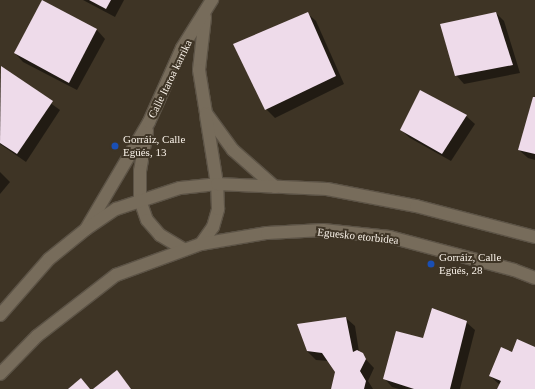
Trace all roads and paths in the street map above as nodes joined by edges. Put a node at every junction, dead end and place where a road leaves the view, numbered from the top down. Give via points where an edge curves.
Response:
1 (212, 0) edge
2 (205, 16) junction
3 (206, 113) junction
4 (149, 122) junction
5 (217, 184) junction
6 (275, 187) junction
7 (140, 200) junction
8 (86, 229) junction
9 (535, 237) edge
10 (201, 244) junction
11 (183, 249) junction
12 (535, 278) edge
13 (0, 315) edge
14 (0, 374) edge

1 - 2 street, Calle Itaroa karrika
2 - 3 street, Calle Itaroa karrika via 199,70
2 - 4 street, Calle Itaroa karrika via 182,48
3 - 5 street, Calle Itaroa karrika
3 - 6 street, Calle Itaroa karrika via 233,150
4 - 7 street, Calle Itaroa karrika via 140,171
4 - 8 street, Calle Itaroa karrika
5 - 6 street
5 - 7 street via 180,188
5 - 10 street via 218,209 213,227
6 - 9 street via 327,189 416,206
7 - 8 street via 116,210
7 - 11 street via 147,220 160,235
8 - 13 street via 49,259
10 - 11 street, Eguesko etorbidea
10 - 12 street, Eguesko etorbidea via 267,232 323,230 390,237
11 - 14 street, Eguesko etorbidea via 116,276 37,336

